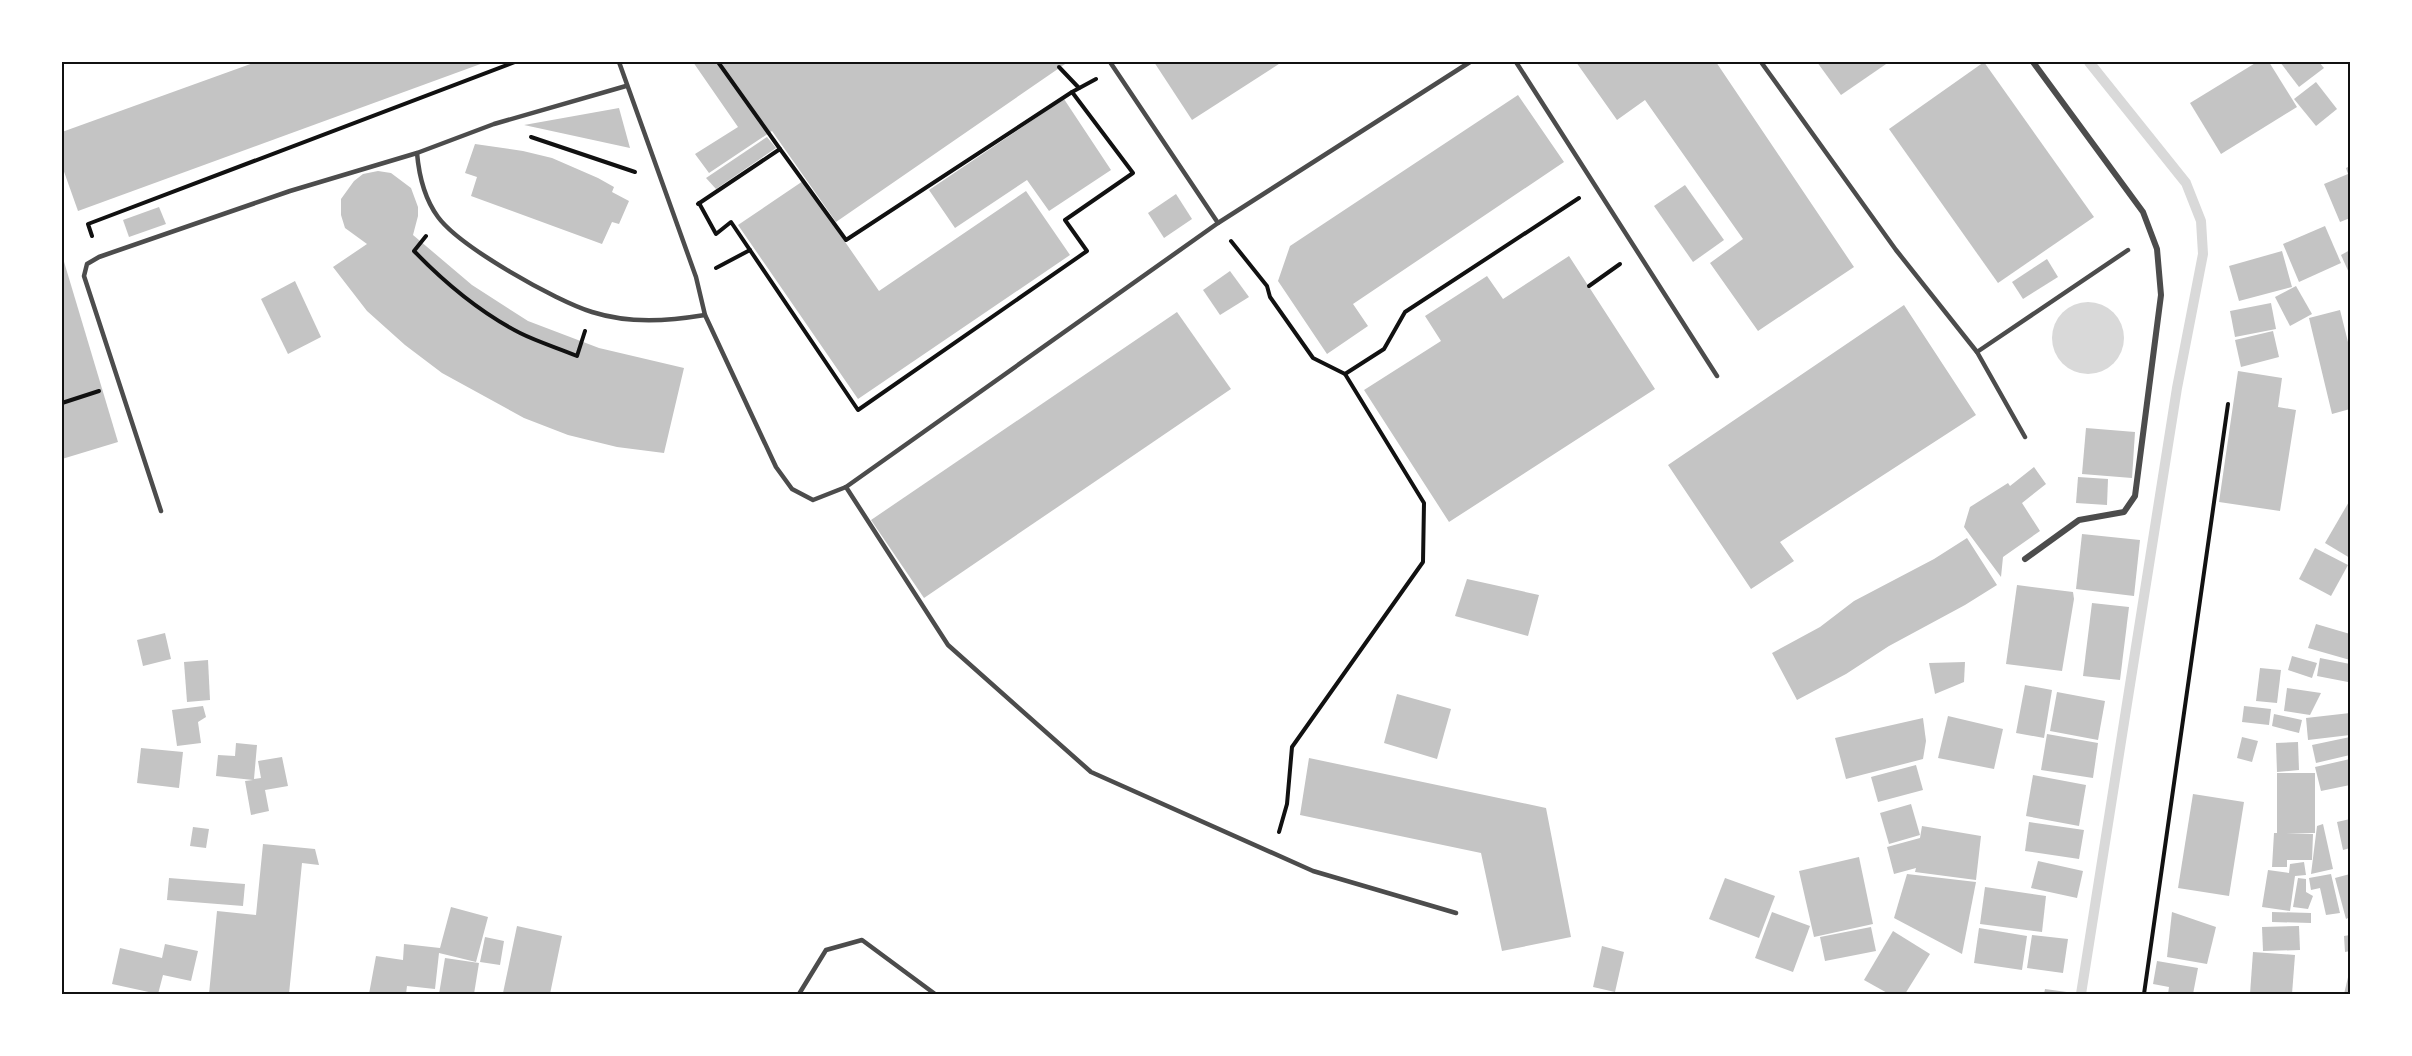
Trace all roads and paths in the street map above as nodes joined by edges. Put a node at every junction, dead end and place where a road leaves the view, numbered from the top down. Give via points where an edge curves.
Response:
1 (515, 62) edge
2 (619, 62) edge
3 (718, 62) edge
4 (1110, 62) edge
5 (1470, 62) edge
6 (1516, 62) edge
7 (1761, 62) edge
8 (2032, 62) edge
9 (1059, 67) dead end
10 (1116, 69) junction
11 (626, 86) junction
12 (1079, 88) junction
13 (1072, 92) junction
14 (494, 124) junction
15 (780, 149) junction
16 (417, 153) junction
17 (661, 181) junction
18 (1597, 186) junction
19 (699, 203) junction
20 (439, 219) junction
21 (676, 219) junction
22 (1218, 224) junction
23 (750, 250) junction
24 (2128, 250) dead end
25 (1638, 252) junction
26 (99, 256) junction
27 (696, 277) junction
28 (1589, 286) dead end
29 (592, 312) junction
30 (705, 315) junction
31 (1977, 351) junction
32 (1345, 374) junction
33 (1717, 376) dead end
34 (120, 385) junction
35 (62, 403) edge
36 (2228, 404) dead end
37 (2025, 437) dead end
38 (846, 487) junction
39 (162, 511) dead end
40 (2025, 559) dead end
41 (1273, 853) junction
42 (1456, 913) dead end
43 (799, 994) edge
44 (935, 994) edge
45 (2144, 994) edge

1 - 26 path via 88,224
2 - 11 lane
3 - 15 path
4 - 10 lane
5 - 22 lane
6 - 18 lane
7 - 31 lane via 1896,250
8 - 40 street via 2143,212 2157,249 2161,295 2135,496 2124,512 2079,520
9 - 12 path
10 - 12 path
10 - 22 lane
11 - 14 lane
11 - 17 lane
12 - 13 path
13 - 15 path via 846,240
13 - 23 path via 1133,173 1065,220 1087,251 858,410
14 - 16 lane
14 - 17 path
15 - 19 path
16 - 20 lane via 427,199
16 - 26 lane
17 - 21 lane
18 - 25 lane
18 - 32 path via 1405,312 1384,349
19 - 21 path
19 - 23 path via 716,234 731,222
20 - 29 lane via 487,257
20 - 29 path via 414,251 454,288 513,329 576,356
21 - 27 lane
22 - 32 path via 1267,286 1270,297 1313,358
22 - 38 lane
23 - 27 path
24 - 31 lane
25 - 28 path
25 - 33 lane
26 - 34 lane via 87,264 84,276
27 - 30 lane
29 - 30 lane via 665,321
30 - 38 lane via 776,467 792,489 813,500
31 - 37 lane
32 - 41 path via 1424,503 1423,562 1292,747 1287,804
34 - 35 path
34 - 39 lane
36 - 45 path
38 - 41 lane via 948,645 1091,772
41 - 42 lane via 1313,871
43 - 44 lane via 826,950 862,940

